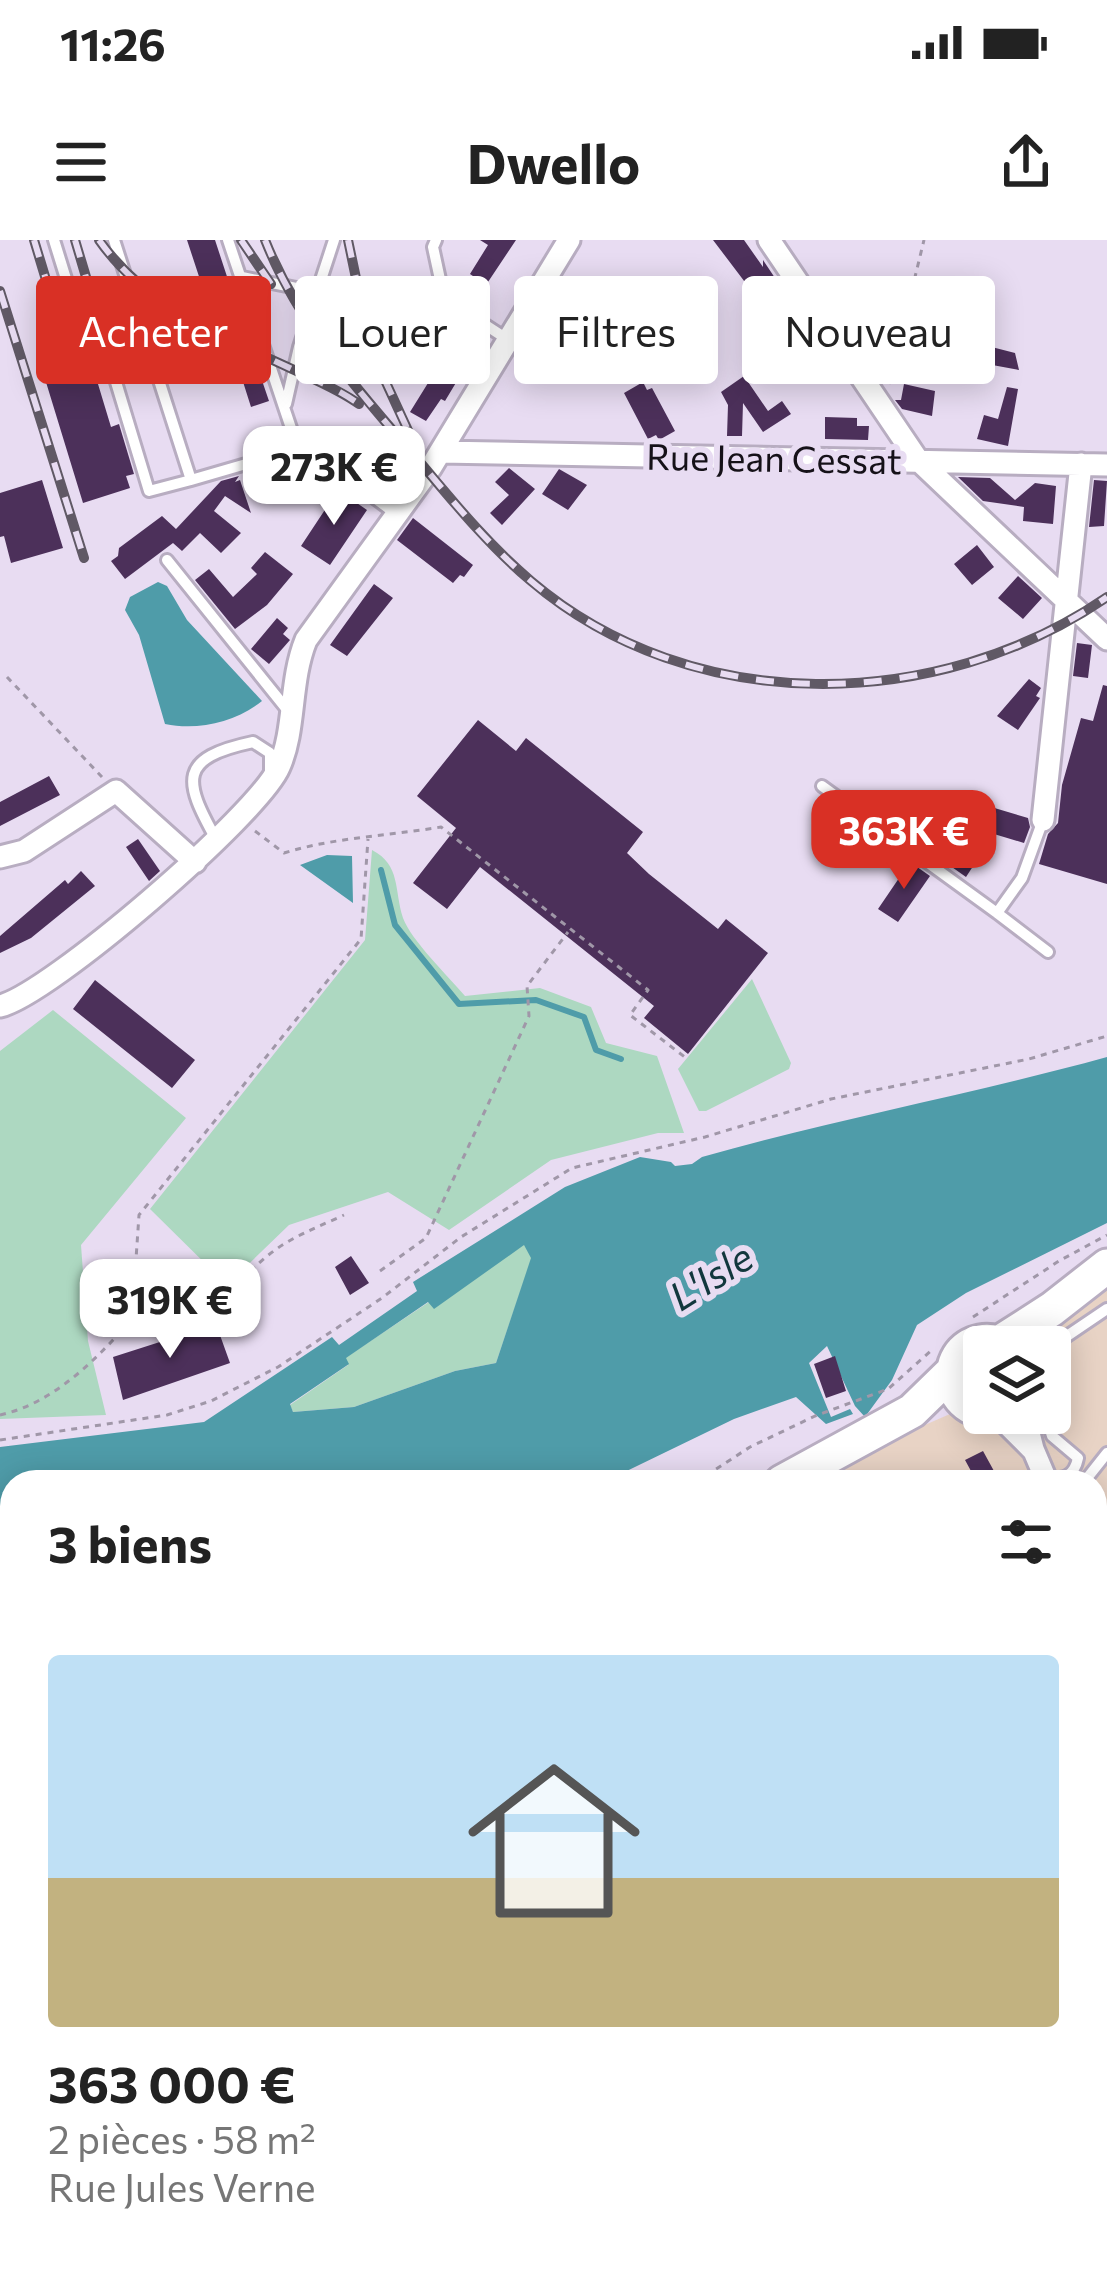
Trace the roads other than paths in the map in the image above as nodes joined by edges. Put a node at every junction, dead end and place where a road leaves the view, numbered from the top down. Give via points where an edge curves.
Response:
1 (54, 240) edge
2 (114, 240) edge
3 (228, 240) edge
4 (334, 240) edge
5 (436, 240) edge
6 (569, 240) edge
7 (769, 240) edge
8 (242, 276) edge
9 (322, 276) edge
10 (510, 341) junction
11 (271, 365) edge
12 (295, 370) edge
13 (285, 407) junction
14 (298, 449) junction
15 (440, 452) junction
16 (917, 459) junction
17 (1081, 464) junction
18 (1107, 465) edge
19 (191, 480) junction
20 (397, 514) junction
21 (167, 560) dead end
22 (1067, 599) junction
23 (1107, 639) edge
24 (289, 712) junction
25 (268, 785) junction
26 (822, 786) dead end
27 (1043, 820) joint
28 (216, 840) junction
29 (0, 857) edge
30 (195, 862) junction
31 (997, 913) junction
32 (1048, 952) dead end
33 (0, 1006) edge
34 (1107, 1266) edge
35 (1107, 1309) edge
36 (1034, 1326) edge
37 (1071, 1333) edge
38 (963, 1353) edge
39 (945, 1359) junction
40 (963, 1396) edge
41 (963, 1413) edge
42 (888, 1426) junction
43 (1014, 1434) edge
44 (1029, 1434) edge
45 (1051, 1434) edge
46 (1033, 1449) junction
47 (1107, 1453) edge
48 (1078, 1458) junction
49 (1096, 1467) junction
50 (805, 1470) edge
51 (1040, 1470) edge
52 (1075, 1470) edge
53 (1094, 1470) edge

1 - 19 lane via 76,311 109,358 149,491
2 - 19 lane
3 - 8 lane
4 - 9 lane
5 - 10 lane via 444,298
6 - 10 street
7 - 16 street
10 - 15 street
11 - 13 lane
12 - 13 lane
13 - 14 lane
14 - 19 lane
14 - 20 lane
15 - 16 street, Rue Jean Cessat
15 - 20 street
16 - 17 street, Rue Jean Cessat
16 - 22 street
17 - 18 street, Rue Jean Cessat
17 - 22 street
20 - 24 street via 305,640
21 - 24 lane
22 - 23 street
22 - 27 street
24 - 25 street
25 - 28 street
25 - 28 lane via 270,753 260,744 202,761 191,778 193,798
26 - 31 lane
27 - 31 lane via 1022,878
28 - 30 street
29 - 30 street via 24,851 116,791
30 - 33 street via 62,971
31 - 32 lane
34 - 36 main road
35 - 37 lane
38 - 39 main road via 955,1362
39 - 40 main road
39 - 42 main road via 929,1398
41 - 42 main road
42 - 50 main road
43 - 46 street
44 - 46 street
45 - 48 lane
46 - 51 street
47 - 49 lane
48 - 49 lane
48 - 52 lane
49 - 53 lane

